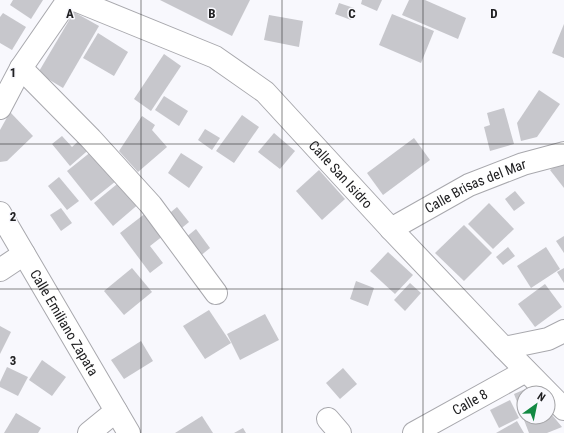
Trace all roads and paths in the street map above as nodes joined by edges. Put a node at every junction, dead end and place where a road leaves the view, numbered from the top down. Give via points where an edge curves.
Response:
1 (68, 0) edge
2 (75, 0) edge
3 (21, 68) junction
4 (0, 108) edge
5 (564, 153) edge
6 (0, 213) edge
7 (391, 230) junction
8 (24, 254) junction
9 (0, 270) edge
10 (216, 293) dead end
11 (564, 331) edge
12 (504, 348) junction
13 (526, 371) junction
14 (564, 409) edge
15 (116, 411) junction
16 (89, 433) edge
17 (129, 433) edge
18 (414, 433) edge

1 - 3 street
2 - 7 street, Calle San Isidro via 215,57 265,92
3 - 4 street
3 - 10 street via 151,205
5 - 7 street, Calle Brisas del Mar via 523,164 469,185
6 - 8 street, Calle Emiliano Zapata
7 - 12 street, Calle San Isidro
8 - 9 street
8 - 15 street, Calle Emiliano Zapata
11 - 12 street via 548,339
12 - 13 street, Calle San Isidro
13 - 14 street, Calle San Isidro
13 - 18 street, Calle 8
15 - 16 street
15 - 17 street, Calle Emiliano Zapata

